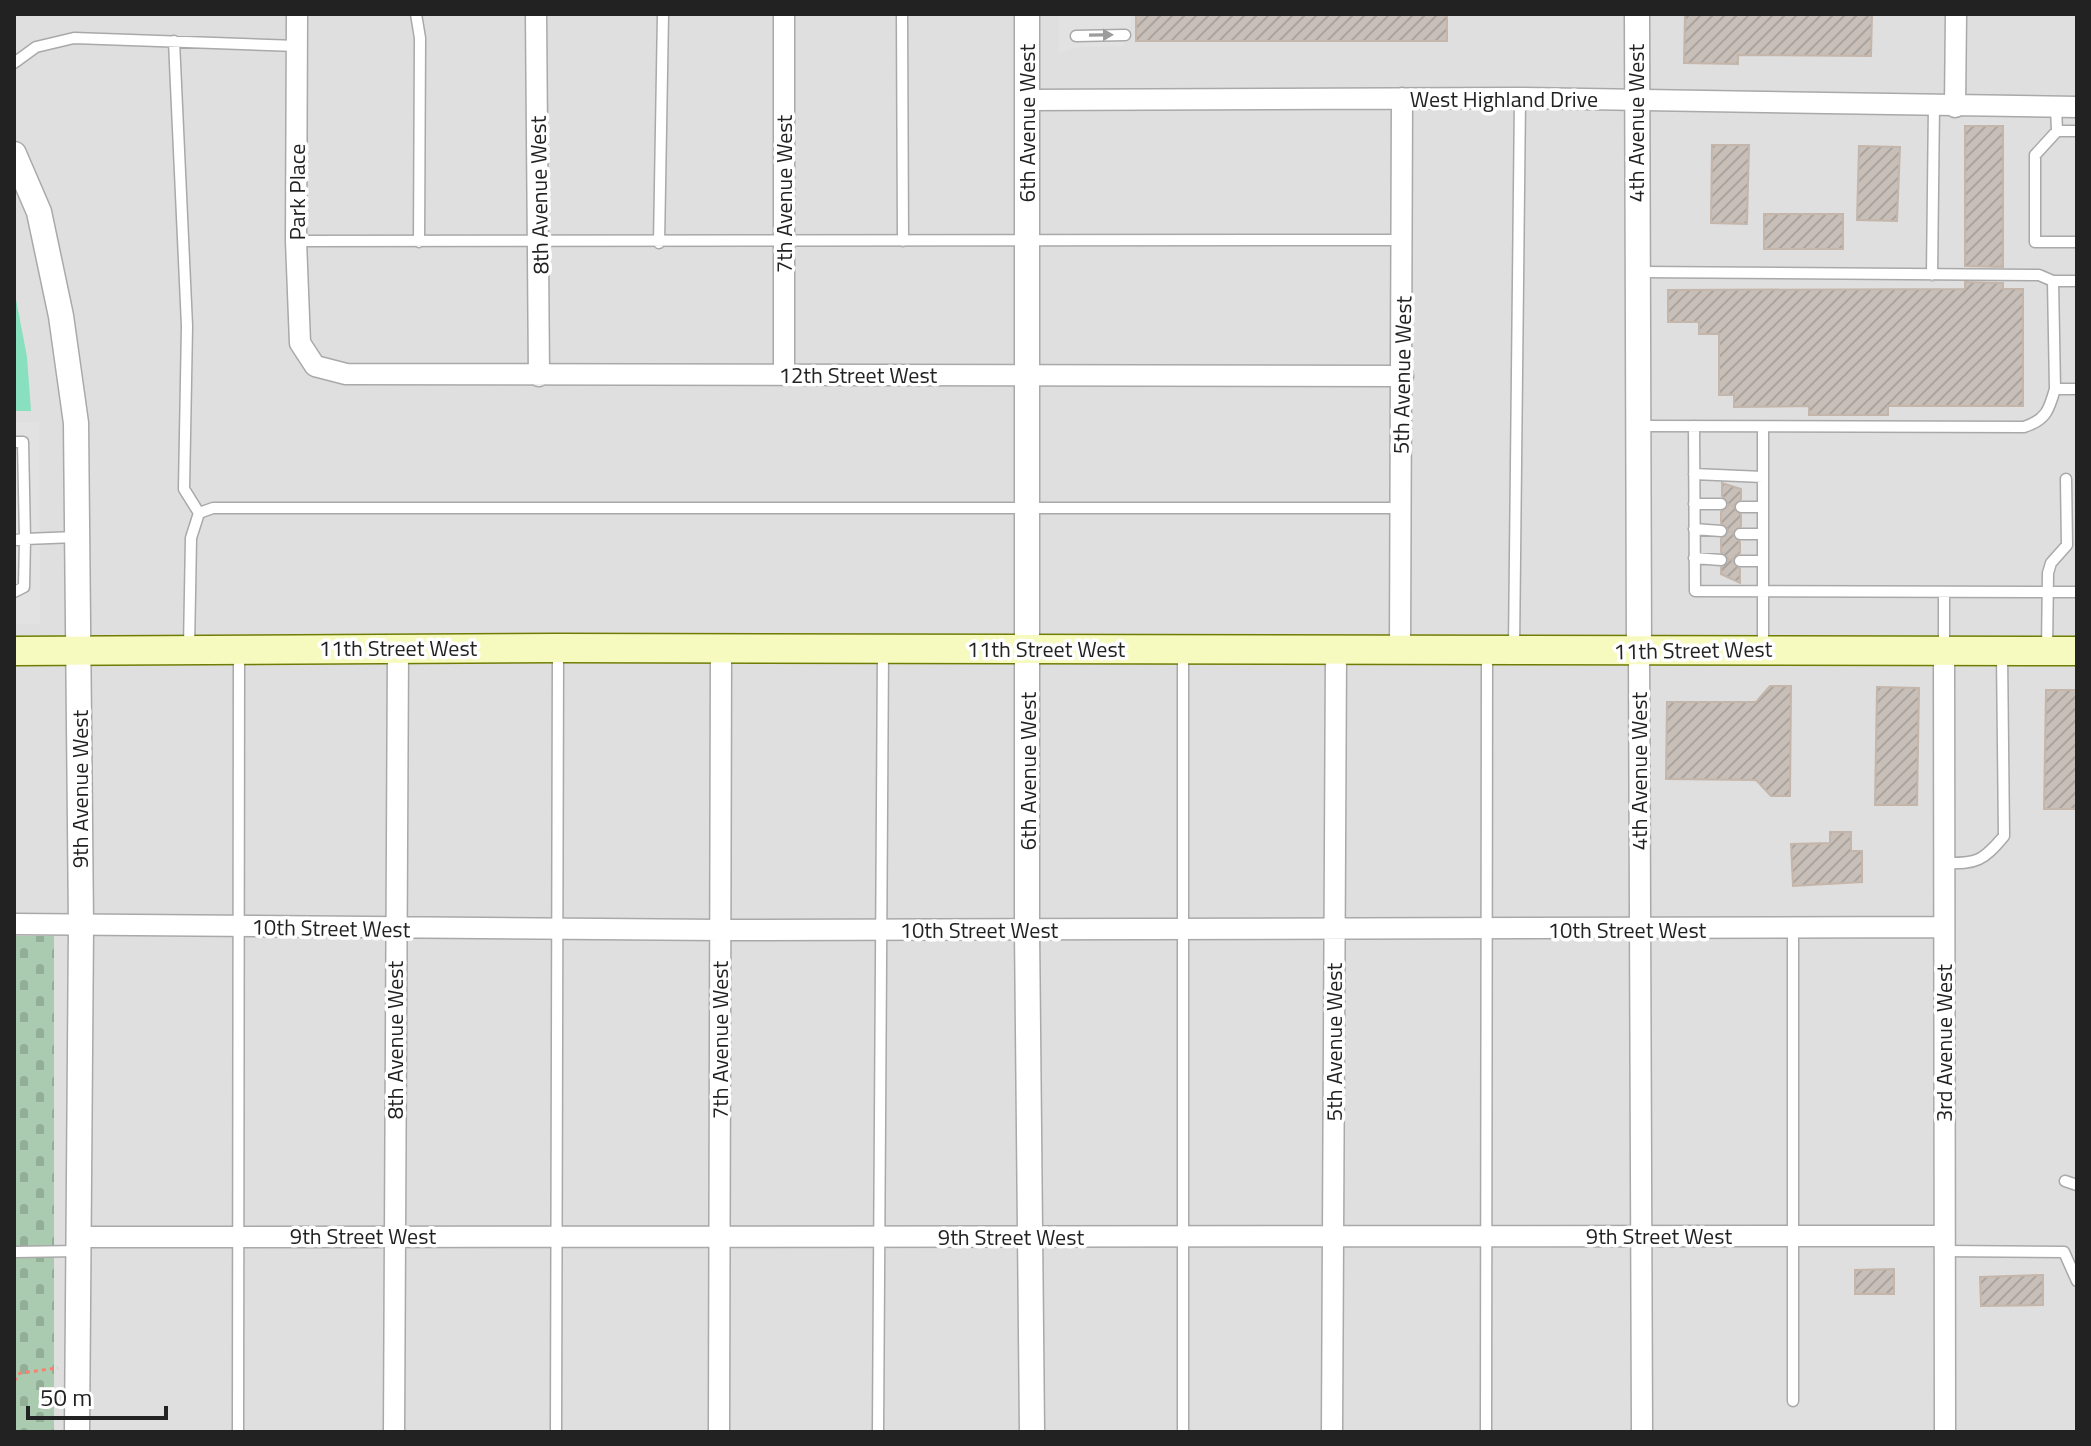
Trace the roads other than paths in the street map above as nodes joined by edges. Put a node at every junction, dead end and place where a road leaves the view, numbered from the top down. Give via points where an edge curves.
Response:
1 (297, 14) edge
2 (416, 14) edge
3 (536, 14) edge
4 (663, 14) edge
5 (784, 14) edge
6 (902, 14) edge
7 (1027, 14) edge
8 (1637, 14) edge
9 (1956, 14) edge
10 (1125, 35) dead end
11 (1076, 36) dead end
12 (174, 41) junction
13 (297, 46) junction
14 (14, 63) edge
15 (1402, 98) junction
16 (1520, 98) junction
17 (1027, 100) junction
18 (1636, 100) junction
19 (1934, 104) junction
20 (1955, 107) junction
21 (2067, 107) edge
22 (2057, 131) junction
23 (2077, 131) edge
24 (14, 154) edge
25 (1403, 240) junction
26 (296, 241) junction
27 (903, 241) junction
28 (1028, 241) junction
29 (419, 242) junction
30 (540, 242) junction
31 (784, 242) junction
32 (2077, 242) edge
33 (659, 243) junction
34 (1636, 272) junction
35 (1932, 275) junction
36 (2053, 281) junction
37 (2077, 281) edge
38 (315, 366) joint
39 (784, 375) junction
40 (1029, 375) junction
41 (539, 376) junction
42 (1403, 376) junction
43 (2055, 389) junction
44 (2077, 389) edge
45 (1638, 426) junction
46 (1694, 426) junction
47 (1763, 427) junction
48 (14, 442) edge
49 (1694, 474) junction
50 (1763, 477) junction
51 (2066, 479) dead end
52 (19, 494) edge
53 (1694, 504) junction
54 (1721, 504) dead end
55 (1741, 507) dead end
56 (1763, 507) junction
57 (1401, 508) junction
58 (1029, 509) junction
59 (199, 513) junction
60 (1694, 529) junction
61 (1721, 531) dead end
62 (1740, 534) dead end
63 (1763, 534) junction
64 (76, 537) junction
65 (19, 540) edge
66 (1694, 558) junction
67 (1721, 560) dead end
68 (1740, 561) dead end
69 (1763, 561) junction
70 (1763, 591) junction
71 (14, 592) edge
72 (2047, 592) junction
73 (2077, 592) edge
74 (1944, 593) junction
75 (398, 648) junction
76 (558, 648) junction
77 (721, 648) junction
78 (883, 648) junction
79 (1763, 648) junction
80 (1183, 649) junction
81 (189, 650) junction
82 (239, 650) junction
83 (1028, 650) junction
84 (14, 651) edge
85 (1336, 651) junction
86 (1400, 651) junction
87 (1639, 651) junction
88 (2077, 651) edge
89 (80, 652) junction
90 (2002, 652) junction
91 (2047, 652) junction
92 (1501, 653) junction
93 (1944, 653) junction
94 (1944, 863) junction
95 (14, 924) edge
96 (81, 925) junction
97 (238, 927) junction
98 (1944, 927) junction
99 (396, 929) junction
100 (558, 929) junction
101 (720, 930) junction
102 (879, 930) junction
103 (1027, 930) junction
104 (1181, 930) junction
105 (1335, 930) junction
106 (1486, 930) junction
107 (1639, 930) junction
108 (1793, 930) junction
109 (2065, 1181) dead end
110 (2077, 1185) edge
111 (394, 1235) junction
112 (239, 1236) junction
113 (558, 1236) junction
114 (720, 1236) junction
115 (1182, 1236) junction
116 (1333, 1236) junction
117 (1486, 1236) junction
118 (1640, 1236) junction
119 (878, 1237) junction
120 (1032, 1237) junction
121 (1792, 1237) junction
122 (1943, 1243) junction
123 (79, 1244) junction
124 (14, 1252) edge
125 (2077, 1281) edge
126 (1793, 1401) dead end
127 (77, 1432) edge
128 (238, 1432) edge
129 (394, 1432) edge
130 (556, 1432) edge
131 (719, 1432) edge
132 (878, 1432) edge
133 (1032, 1432) edge
134 (1183, 1432) edge
135 (1332, 1432) edge
136 (1486, 1432) edge
137 (1642, 1432) edge
138 (1945, 1432) edge

1 - 13 street, Park Place
2 - 29 lane
3 - 30 street, 8th Avenue West
4 - 33 lane
5 - 31 street, 7th Avenue West
6 - 27 lane
7 - 17 street, 6th Avenue West
8 - 18 street, 4th Avenue West
9 - 20 street
11 -> 10 lane
12 - 13 lane
12 - 14 lane via 74,38 36,47
12 - 59 lane via 187,326 184,489
13 - 26 street, Park Place
15 - 16 street, West Highland Drive
15 - 17 street, West Highland Drive
15 - 25 street, 5th Avenue West
16 - 18 street, West Highland Drive
16 - 92 lane
17 - 28 street, 6th Avenue West
18 - 19 street, West Highland Drive
18 - 34 street, 4th Avenue West
19 - 20 street, West Highland Drive
19 - 35 lane
20 - 21 street, West Highland Drive
21 - 22 lane
22 - 23 lane
22 - 32 lane via 2035,155 2035,242
24 - 64 street, 9th Avenue West via 39,212 61,316 76,423
25 - 28 lane
25 - 42 street, 5th Avenue West
26 - 29 lane
26 - 38 street, Park Place via 300,343
27 - 28 lane
27 - 31 lane
28 - 40 street, 6th Avenue West
29 - 30 lane
30 - 33 lane
30 - 41 street, 8th Avenue West
31 - 33 lane
31 - 39 street, 7th Avenue West
34 - 35 lane
34 - 45 street, 4th Avenue West
35 - 36 lane via 2039,275
36 - 37 lane
36 - 43 lane
38 - 41 street, 12th Street West via 346,374
39 - 40 street, 12th Street West
39 - 41 street, 12th Street West
40 - 42 street, 12th Street West
40 - 58 street, 6th Avenue West
42 - 57 street, 5th Avenue West
43 - 44 lane
43 - 47 lane via 2049,412 2024,427
45 - 46 lane
45 - 87 street, 4th Avenue West
46 - 47 lane
46 - 49 lane
47 - 50 lane
48 - 52 lane via 23,442
49 - 50 lane
49 - 53 lane
50 - 56 lane
51 - 72 lane via 2067,545 2051,563
52 - 65 lane
53 - 54 lane
53 - 60 lane
55 - 56 lane
56 - 63 lane
57 - 58 lane
57 - 86 street, 5th Avenue West
58 - 59 lane via 213,508
58 - 83 street, 6th Avenue West
59 - 81 lane via 191,538
60 - 61 lane
60 - 66 lane
62 - 63 lane
63 - 69 lane
64 - 65 lane
64 - 89 street, 9th Avenue West
65 - 71 lane via 24,587
66 - 67 lane
66 - 70 lane via 1695,591
68 - 69 lane
69 - 70 lane
70 - 74 lane
70 - 79 lane
72 - 73 lane
72 - 74 lane
72 - 91 lane
74 - 93 lane
75 - 76 main road, 11th Street West
75 - 82 main road, 11th Street West
75 - 99 street, 8th Avenue West
76 - 77 main road, 11th Street West
76 - 100 lane
77 - 78 main road, 11th Street West
77 - 101 street, 7th Avenue West
78 - 83 main road, 11th Street West
78 - 102 lane
79 - 87 main road, 11th Street West
79 - 93 main road, 11th Street West
80 - 83 main road, 11th Street West
80 - 85 main road, 11th Street West
80 - 104 lane
81 - 82 main road, 11th Street West
81 - 89 main road, 11th Street West
82 - 97 lane
83 - 103 street, 6th Avenue West
84 - 89 main road, 11th Street West
85 - 86 main road, 11th Street West
85 - 105 street, 5th Avenue West
86 - 92 main road, 11th Street West
87 - 92 main road, 11th Street West
87 - 107 street, 4th Avenue West
88 - 91 main road, 11th Street West
89 - 96 street, 9th Avenue West
90 - 91 main road, 11th Street West
90 - 93 main road, 11th Street West
90 - 94 lane via 2004,836 1987,857 1969,864
92 - 106 lane
93 - 94 street, 3rd Avenue West
94 - 98 street, 3rd Avenue West
95 - 96 street, 10th Street West
96 - 97 street, 10th Street West
96 - 123 street, 9th Avenue West
97 - 99 street, 10th Street West
97 - 112 lane
98 - 108 street, 10th Street West
98 - 122 street, 3rd Avenue West
99 - 100 street, 10th Street West
99 - 111 street, 8th Avenue West
100 - 101 street, 10th Street West
100 - 113 lane
101 - 102 street, 10th Street West
101 - 114 street, 7th Avenue West
102 - 103 street, 10th Street West
102 - 119 lane
103 - 104 street, 10th Street West
103 - 120 street, 6th Avenue West
104 - 105 street, 10th Street West
104 - 115 lane
105 - 106 street, 10th Street West
105 - 116 street, 5th Avenue West
106 - 107 street, 10th Street West
106 - 117 lane
107 - 108 street, 10th Street West
107 - 118 street, 4th Avenue West
108 - 121 lane
109 - 110 lane
111 - 112 street, 9th Street West
111 - 113 street, 9th Street West
111 - 129 street, 8th Avenue West
112 - 123 street, 9th Street West
112 - 128 lane
113 - 114 street, 9th Street West
113 - 130 lane
114 - 119 street, 9th Street West
114 - 131 street, 7th Avenue West
115 - 116 street, 9th Street West
115 - 120 street, 9th Street West
115 - 134 lane
116 - 117 street, 9th Street West
116 - 135 street, 5th Avenue West
117 - 118 street, 9th Street West
117 - 136 lane
118 - 121 street, 9th Street West
118 - 137 street, 4th Avenue West
119 - 120 street, 9th Street West
119 - 132 lane
120 - 133 street, 6th Avenue West
121 - 122 street, 9th Street West
121 - 126 lane
122 - 125 lane via 2064,1252
122 - 138 street, 3rd Avenue West
123 - 124 lane
123 - 127 street, 9th Avenue West

